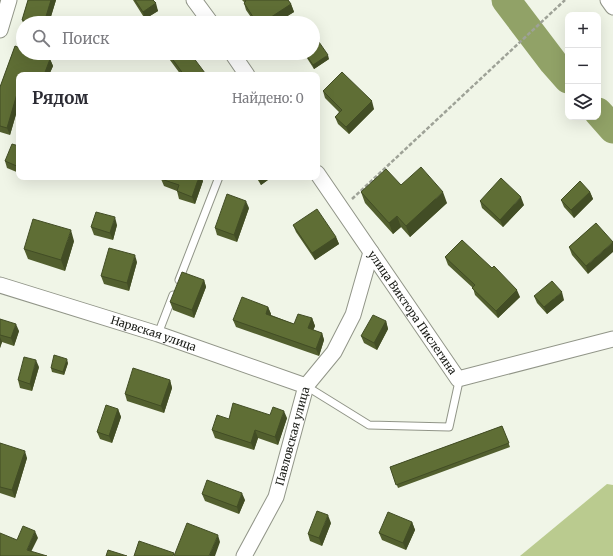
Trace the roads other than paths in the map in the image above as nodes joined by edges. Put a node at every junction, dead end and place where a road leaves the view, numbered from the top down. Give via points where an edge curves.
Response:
1 (9, 0) edge
2 (194, 0) edge
3 (608, 0) edge
4 (613, 7) edge
5 (206, 16) edge
6 (0, 30) edge
7 (237, 60) edge
8 (245, 72) edge
9 (320, 177) edge
10 (218, 180) edge
11 (371, 252) junction
12 (0, 285) edge
13 (158, 334) junction
14 (613, 339) edge
15 (458, 379) junction
16 (306, 386) junction
17 (244, 556) edge

1 - 6 street
2 - 5 street
3 - 4 street
7 - 8 street
9 - 11 street, улица Виктора Пислегина
10 - 13 lane
11 - 15 street, улица Виктора Пислегина
11 - 16 street, Павловская улица via 353,315 334,352
12 - 13 street, Нарвская улица
13 - 16 street, Нарвская улица
14 - 15 street, улица Виктора Пислегина
15 - 16 lane via 449,427 369,425
16 - 17 street, Павловская улица via 276,497

